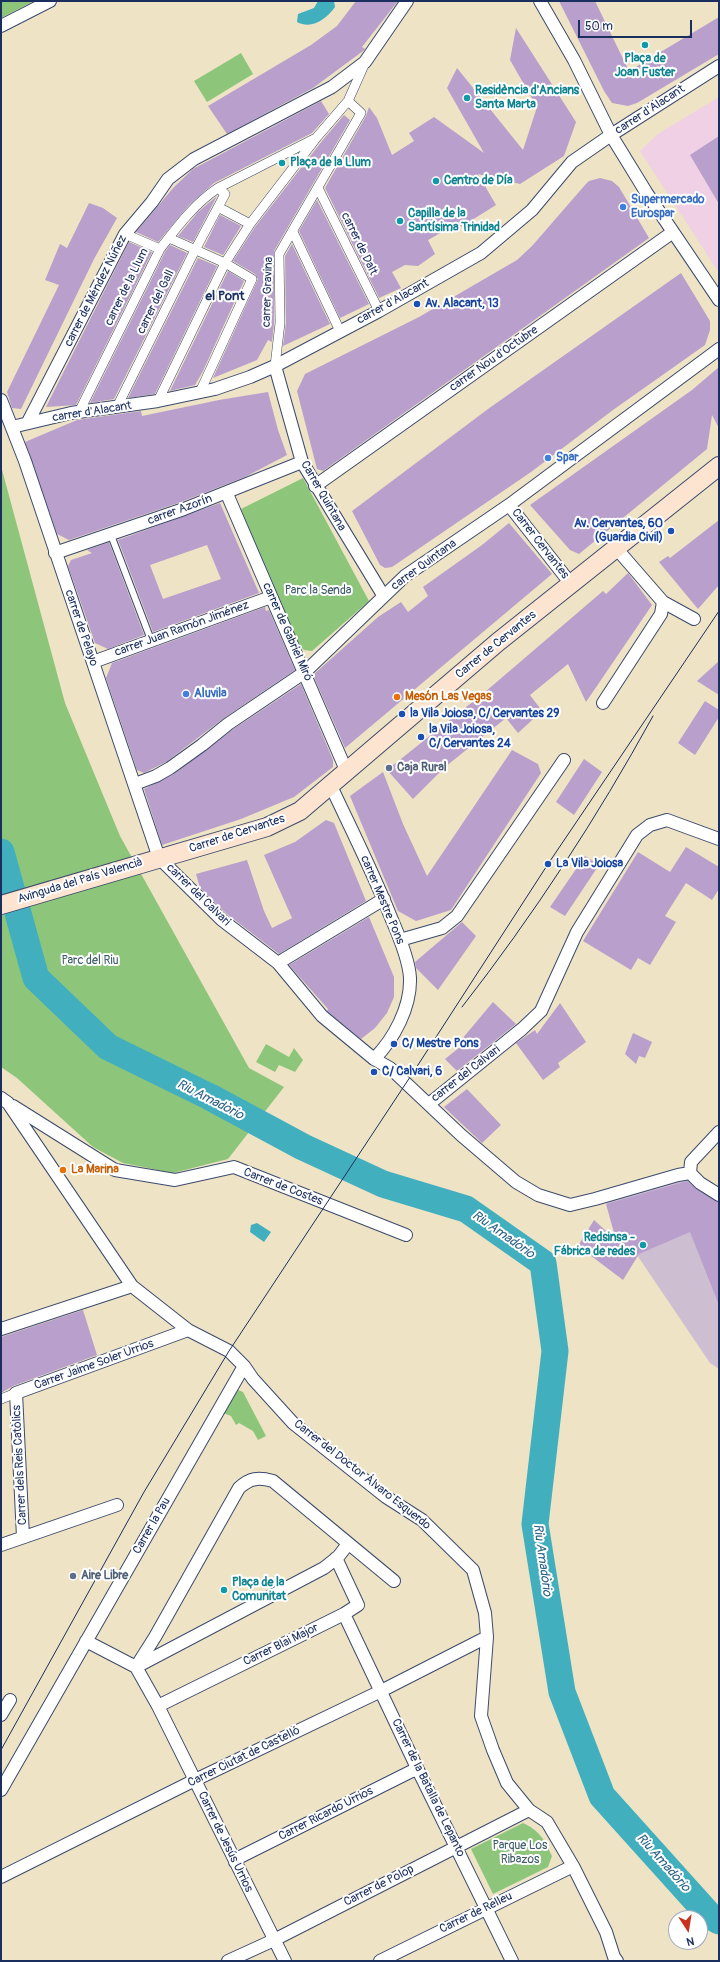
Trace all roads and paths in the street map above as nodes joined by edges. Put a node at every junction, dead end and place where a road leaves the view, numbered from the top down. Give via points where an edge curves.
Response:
1 (50, 1) edge
2 (407, 1) edge
3 (540, 1) edge
4 (1, 26) edge
5 (365, 62) junction
6 (719, 66) edge
7 (348, 101) junction
8 (611, 135) junction
9 (317, 138) junction
10 (218, 188) junction
11 (318, 188) junction
12 (218, 207) junction
13 (250, 224) junction
14 (293, 232) junction
15 (673, 232) junction
16 (124, 234) junction
17 (169, 238) junction
18 (160, 249) junction
19 (195, 250) junction
20 (225, 263) junction
21 (719, 300) edge
22 (379, 311) junction
23 (340, 331) junction
24 (719, 349) edge
25 (275, 366) junction
26 (200, 392) junction
27 (1, 400) edge
28 (158, 401) junction
29 (118, 407) junction
30 (79, 412) junction
31 (28, 422) junction
32 (12, 427) junction
33 (302, 462) junction
34 (719, 466) edge
35 (315, 486) junction
36 (227, 494) junction
37 (509, 505) junction
38 (111, 535) junction
39 (616, 548) junction
40 (55, 553) junction
41 (572, 584) junction
42 (383, 595) junction
43 (271, 597) junction
44 (663, 602) junction
45 (694, 619) dead end
46 (151, 640) junction
47 (93, 662) junction
48 (305, 672) junction
49 (603, 703) dead end
50 (564, 760) dead end
51 (346, 770) junction
52 (135, 784) junction
53 (330, 784) junction
54 (719, 839) edge
55 (159, 858) junction
56 (384, 899) junction
57 (1, 905) edge
58 (400, 940) junction
59 (278, 963) junction
60 (374, 1060) junction
61 (5, 1100) edge
62 (429, 1104) junction
63 (719, 1132) edge
64 (690, 1174) junction
65 (719, 1196) edge
66 (406, 1235) dead end
67 (132, 1286) junction
68 (1, 1329) edge
69 (188, 1330) junction
70 (244, 1366) junction
71 (16, 1394) junction
72 (1, 1399) edge
73 (116, 1505) dead end
74 (23, 1537) junction
75 (348, 1544) junction
76 (1, 1545) edge
77 (336, 1558) junction
78 (394, 1581) dead end
79 (344, 1614) junction
80 (487, 1637) junction
81 (86, 1641) junction
82 (136, 1667) junction
83 (381, 1691) junction
84 (10, 1700) dead end
85 (158, 1706) junction
86 (1, 1715) edge
87 (418, 1770) junction
88 (194, 1780) junction
89 (1, 1790) edge
90 (529, 1810) junction
91 (456, 1848) junction
92 (235, 1862) junction
93 (573, 1866) junction
94 (1, 1877) edge
95 (487, 1908) junction
96 (274, 1940) junction
97 (228, 1961) edge
98 (285, 1961) edge
99 (380, 1961) edge
100 (512, 1961) edge
101 (617, 1961) edge

1 - 4 street
2 - 5 street, carrer de Méndez Núñez
3 - 8 street via 574,60
5 - 7 street
5 - 16 street, carrer de Méndez Núñez via 332,87 194,159 168,179
6 - 8 street, carrer d'Alacant
7 - 9 street
7 - 11 street, carrer Gravina via 361,113
8 - 15 street
8 - 22 street, carrer d'Alacant via 572,162 532,210 481,253
9 - 10 street, carrer de la Llum
9 - 13 street
10 - 12 street, carrer del Gall via 225,194
10 - 17 street, carrer de la Llum via 204,197
11 - 14 street, carrer Gravina
11 - 22 street, carrer de Dalt
12 - 13 street
12 - 19 street, carrer del Gall
13 - 20 street
14 - 23 street
14 - 25 street, carrer Gravina via 279,254 280,323
15 - 21 street
15 - 35 street, carrer Nou d'Octubre
16 - 18 street
16 - 31 street, carrer de Méndez Núñez
17 - 18 street, carrer de la Llum
17 - 19 street
18 - 30 street, carrer de la Llum
19 - 20 street
19 - 29 street, carrer del Gall
20 - 26 street via 252,279
20 - 28 street
22 - 23 street, carrer d'Alacant
23 - 25 street, carrer d'Alacant
24 - 37 street, carrer Quintana
25 - 26 street, carrer d'Alacant via 230,385
25 - 33 street, Carrer Quintana
26 - 28 street, carrer d'Alacant
27 - 32 street, carrer de Pelayo
28 - 29 street, carrer d'Alacant
29 - 30 street, carrer d'Alacant
30 - 31 street, carrer d'Alacant
31 - 32 street, carrer d'Alacant
32 - 40 street, carrer de Pelayo
33 - 35 street, Carrer Quintana
33 - 36 street, carrer Azorín
34 - 39 main road, Carrer de Cervantes
35 - 42 street, Carrer Quintana
36 - 38 street, carrer Azorín
36 - 43 street, carrer de Gabriel Miró
37 - 41 street, Carrer Cervantes
37 - 42 street, carrer Quintana via 405,576
38 - 40 street, carrer Azorín
38 - 46 lane
39 - 41 main road, Carrer de Cervantes
39 - 44 street
40 - 47 street, carrer de Pelayo
41 - 51 main road, Carrer de Cervantes via 498,642
42 - 48 street, carrer Quintana
43 - 46 street, carrer Juan Ramón Jiménez
43 - 48 street, carrer de Gabriel Miró
44 - 45 street
44 - 49 street via 661,614
46 - 47 street, carrer Juan Ramón Jiménez
47 - 52 street, carrer de Pelayo
48 - 51 street, carrer de Gabriel Miró
48 - 52 street, carrer Quintana via 228,724 170,768
50 - 58 street via 457,916 442,928
51 - 53 main road, Carrer de Cervantes
52 - 55 street, carrer de Pelayo
53 - 55 main road, Carrer de Cervantes via 310,804 290,817 260,829
53 - 56 street, carrer Mestre Pons
54 - 62 street, carrer del Calvari via 667,820 650,825 637,835 577,932 541,1011
55 - 57 main road, Avinguda del País Valencià
55 - 59 street, carrer del Calvari via 222,920
56 - 58 street, carrer Mestre Pons
56 - 59 street
58 - 60 street, carrer Mestre Pons via 410,977 408,1004 386,1048
59 - 60 street, carrer del Calvari via 322,1016
60 - 62 street, carrer del Calvari via 390,1068
61 - 66 street, Carrer de Costes via 115,1170 175,1180 234,1167
61 - 67 street, Carrer del Doctor Álvaro Esquerdo
62 - 64 street via 516,1182 538,1195 570,1205 678,1175
63 - 64 street via 691,1162
64 - 65 street
67 - 68 street
67 - 69 street, Carrer del Doctor Álvaro Esquerdo
69 - 70 street, Carrer del Doctor Álvaro Esquerdo via 224,1348
69 - 71 street, Carrer Jaime Soler Urrios
70 - 80 street, Carrer del Doctor Álvaro Esquerdo via 293,1423 386,1497 422,1520 473,1570 485,1613
70 - 81 street, Carrer la Pau
71 - 72 street, Carrer Jaime Soler Urrios
71 - 74 street, Carrer dels Reis Catòlics
73 - 74 street
74 - 76 street
75 - 77 street
75 - 78 street
75 - 82 street via 272,1481 261,1478 248,1480 239,1488
77 - 79 street, Carrer Blai Major via 358,1605
77 - 82 street via 324,1568
79 - 83 street, Carrer de la Batalla de Lepanto
79 - 85 street, Carrer Blai Major
80 - 83 street, Carrer Ciutat de Castelló
80 - 90 street, Carrer del Doctor Álvaro Esquerdo via 481,1716 507,1783
81 - 82 street
81 - 89 street, Carrer la Pau
82 - 85 street, Carrer de Jesús Urrios
83 - 87 street, Carrer de la Batalla de Lepanto
83 - 88 street, Carrer Ciutat de Castelló
84 - 86 street
85 - 88 street, Carrer de Jesús Urrios
87 - 91 street, Carrer de la Batalla de Lepanto
87 - 92 street, Carrer Ricardo Urrios via 246,1854
88 - 92 street, Carrer de Jesús Urrios
88 - 94 street, Carrer Ciutat de Castelló
90 - 91 street, Carrer de Polop
90 - 93 street, Carrer del Doctor Álvaro Esquerdo via 547,1822
91 - 95 street, Carrer de la Batalla de Lepanto
91 - 96 street, Carrer de Polop
92 - 96 street, Carrer de Jesús Urrios
93 - 95 street, Carrer de Relleu
93 - 101 street, Carrer del Doctor Álvaro Esquerdo via 606,1932
95 - 99 street, Carrer de Relleu
95 - 100 street, Carrer de la Batalla de Lepanto
96 - 97 street, Carrer de Polop
96 - 98 street, Carrer de Jesús Urrios

